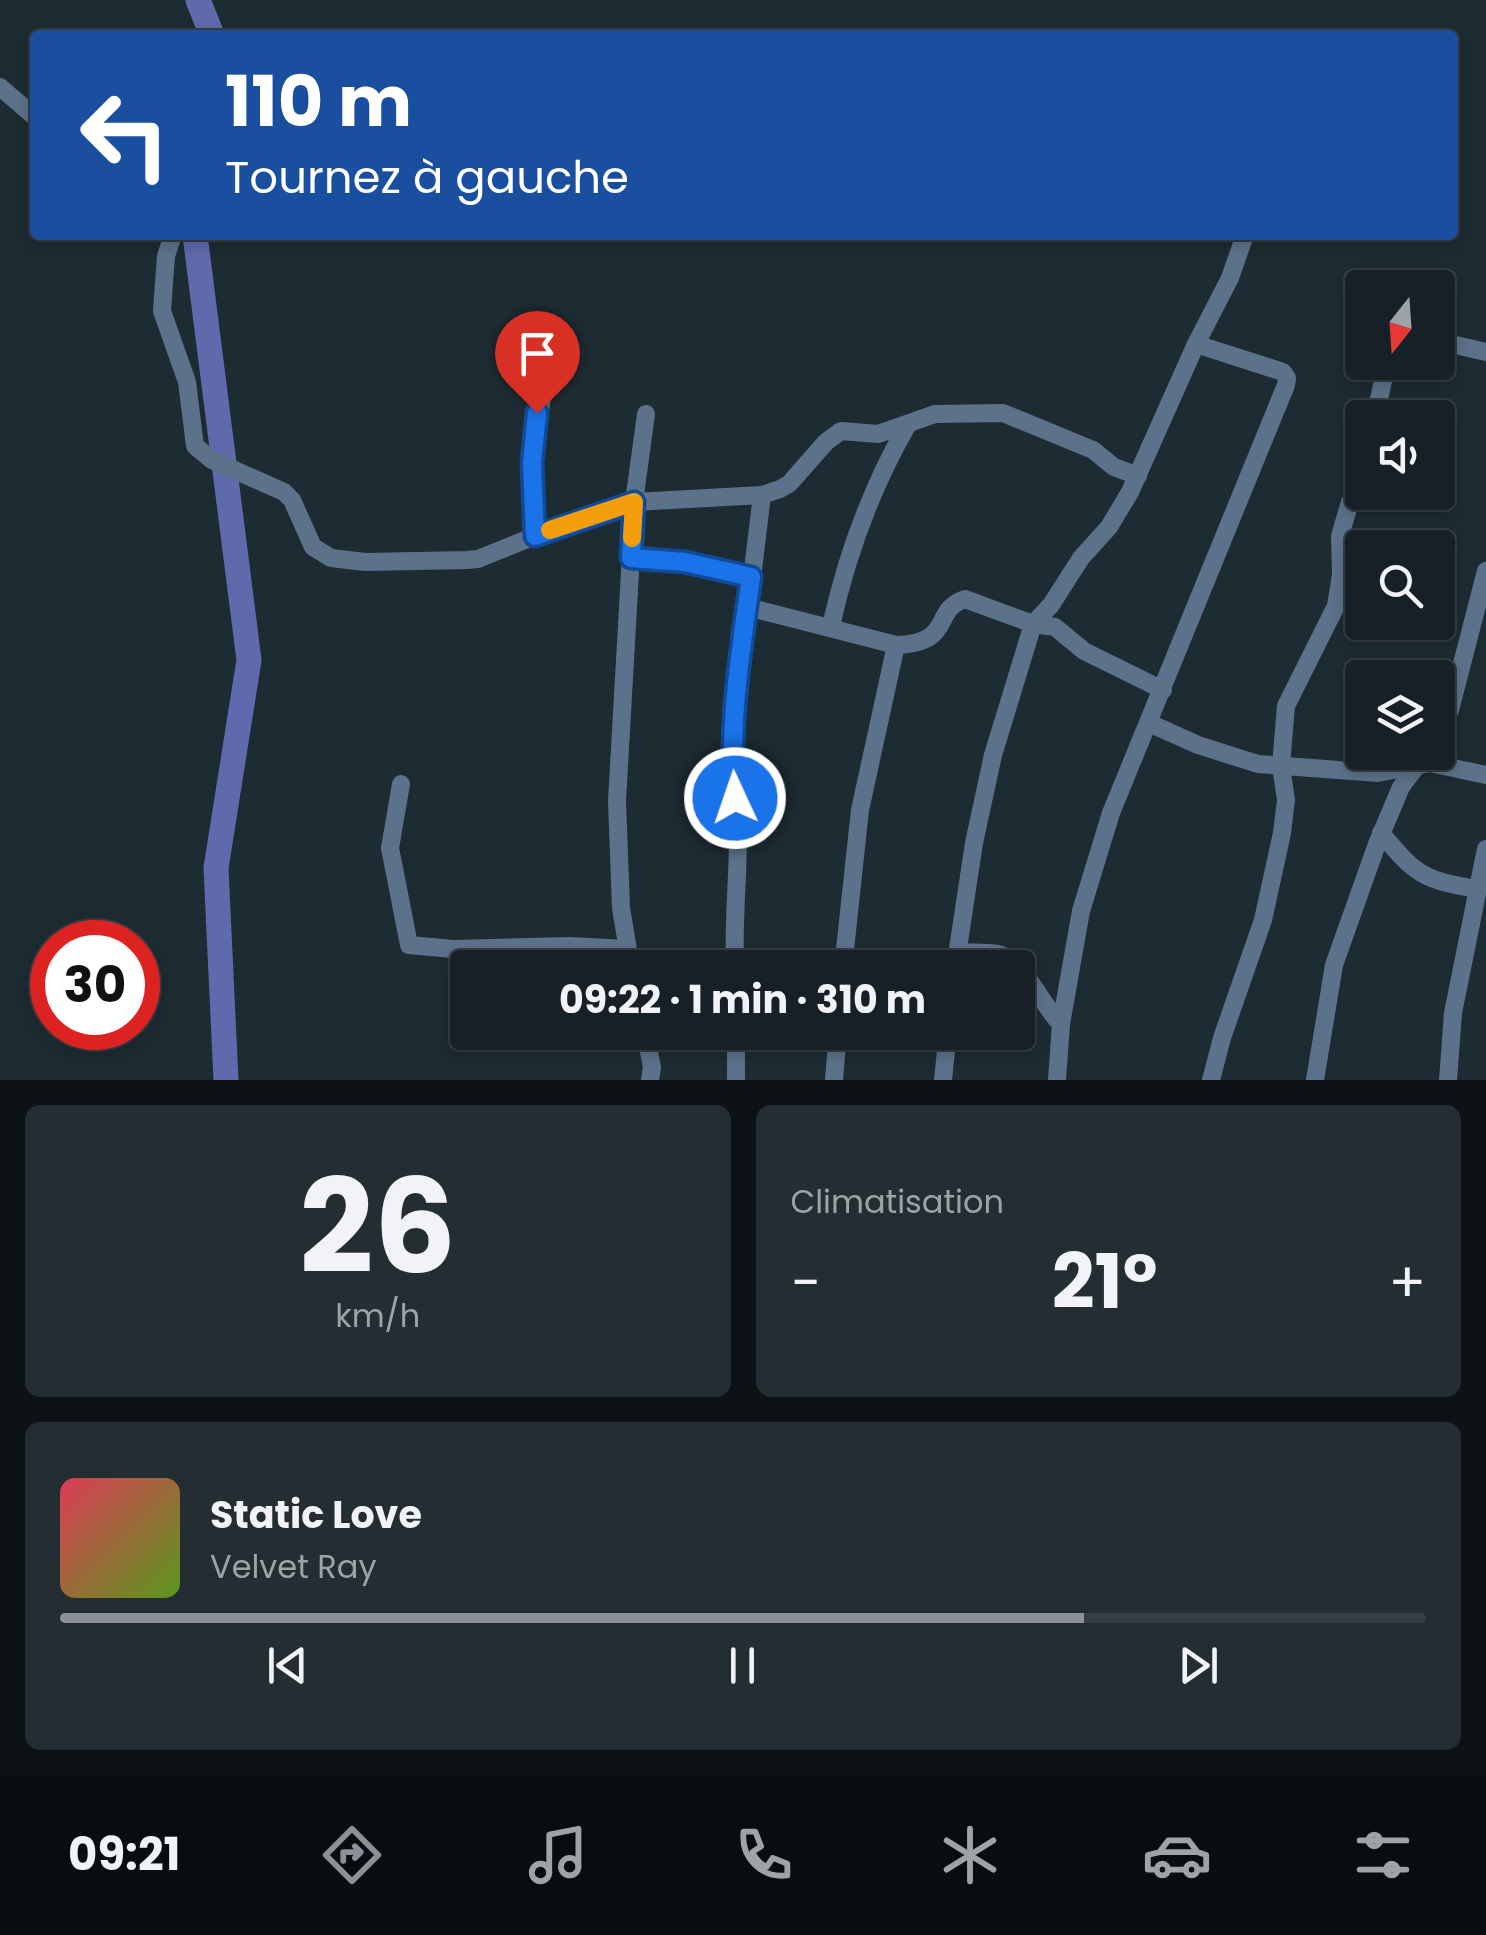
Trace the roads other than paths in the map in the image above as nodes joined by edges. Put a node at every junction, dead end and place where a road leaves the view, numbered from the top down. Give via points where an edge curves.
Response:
1 (0, 86) edge
2 (30, 113) edge
3 (171, 240) edge
4 (1243, 240) edge
5 (1196, 344) junction
6 (1455, 345) edge
7 (1486, 352) edge
8 (547, 365) dead end
9 (646, 414) dead end
10 (908, 424) junction
11 (1138, 476) junction
12 (762, 494) junction
13 (634, 502) junction
14 (1348, 510) edge
15 (535, 536) junction
16 (631, 558) junction
17 (1486, 571) edge
18 (751, 577) junction
19 (747, 606) junction
20 (1033, 624) junction
21 (831, 626) junction
22 (896, 644) junction
23 (1163, 690) junction
24 (1455, 691) edge
25 (1149, 723) junction
26 (1280, 766) junction
27 (1455, 768) edge
28 (1388, 770) edge
29 (1414, 770) edge
30 (1486, 774) edge
31 (401, 784) dead end
32 (1382, 833) junction
33 (1486, 850) edge
34 (1477, 889) junction
35 (452, 950) edge
36 (452, 950) edge
37 (590, 950) edge
38 (628, 950) edge
39 (734, 950) edge
40 (845, 950) edge
41 (958, 950) edge
42 (1035, 991) edge
43 (1061, 1024) junction
44 (648, 1050) edge
45 (736, 1050) edge
46 (836, 1050) edge
47 (946, 1050) edge
48 (650, 1080) edge
49 (736, 1080) edge
50 (834, 1080) edge
51 (943, 1080) edge
52 (1056, 1080) edge
53 (1211, 1080) edge
54 (1316, 1080) edge
55 (1448, 1080) edge

1 - 2 street
3 - 15 street via 162,311 187,382 195,446 284,492 313,547 346,561 467,560
4 - 5 street
5 - 11 street
5 - 23 street via 1287,378
6 - 7 street
8 - 15 street via 532,463
9 - 13 street
10 - 11 street via 935,414 1003,413
10 - 12 street via 878,434 841,431 789,484
10 - 21 street via 856,531
11 - 20 street via 1108,527
12 - 13 street
12 - 18 street
13 - 15 street
13 - 16 street
14 - 26 street via 1336,606 1286,706
16 - 18 street
16 - 38 street via 617,801
17 - 24 street
18 - 19 street
19 - 21 street
19 - 39 street via 732,764 738,832
20 - 22 street via 962,599 931,638
20 - 23 street via 1055,627 1084,651
20 - 41 street via 992,756
21 - 22 street
22 - 40 street via 860,810
23 - 25 street
25 - 26 street via 1198,746
25 - 43 street via 1081,911
26 - 28 street
26 - 53 street via 1286,800 1267,903
27 - 30 street
29 - 32 street
31 - 36 street via 390,848 408,945
32 - 34 street via 1427,878
32 - 54 street via 1334,965
33 - 34 street
34 - 55 street via 1453,1012
35 - 37 street
42 - 43 street
43 - 52 street
44 - 48 street
45 - 49 street
46 - 50 street
47 - 51 street

